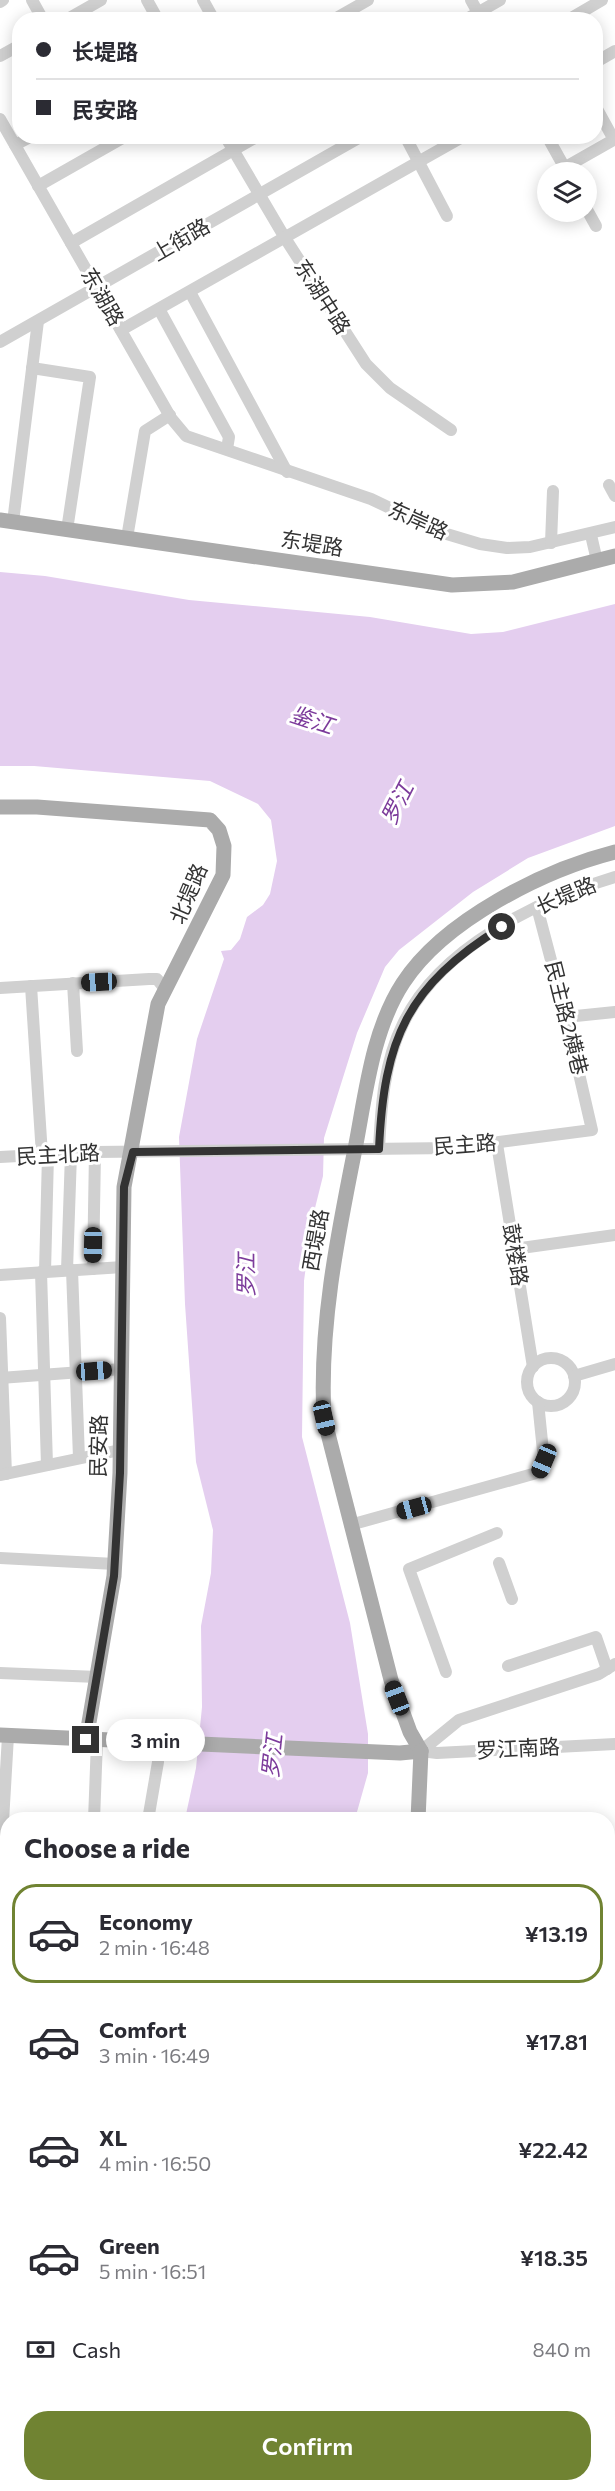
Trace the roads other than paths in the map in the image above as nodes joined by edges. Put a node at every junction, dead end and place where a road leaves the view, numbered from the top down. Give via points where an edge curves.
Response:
1 (101, 0) edge
2 (368, 0) edge
3 (500, 0) edge
4 (602, 0) edge
5 (80, 12) edge
6 (348, 12) edge
7 (485, 12) edge
8 (582, 12) edge
9 (0, 119) edge
10 (603, 119) edge
11 (614, 139) edge
12 (12, 140) edge
13 (112, 144) edge
14 (229, 144) edge
15 (245, 144) edge
16 (348, 144) edge
17 (409, 144) edge
18 (450, 144) edge
19 (551, 144) edge
20 (15, 145) edge
21 (233, 151) junction
22 (418, 162) junction
23 (561, 162) edge
24 (578, 162) edge
25 (38, 186) junction
26 (259, 195) junction
27 (447, 216) dead end
28 (594, 222) edge
29 (596, 226) dead end
30 (285, 238) junction
31 (71, 243) junction
32 (97, 288) junction
33 (190, 292) junction
34 (159, 309) junction
35 (38, 321) junction
36 (121, 330) junction
37 (0, 342) edge
38 (32, 368) junction
39 (170, 415) junction
40 (451, 430) dead end
41 (226, 449) junction
42 (287, 472) junction
43 (553, 490) dead end
44 (4, 524) edge
45 (615, 527) edge
46 (68, 530) junction
47 (591, 535) junction
48 (127, 538) junction
49 (551, 543) junction
50 (615, 556) edge
51 (597, 561) junction
52 (615, 565) edge
53 (3, 810) edge
54 (615, 852) edge
55 (615, 877) edge
56 (537, 907) junction
57 (73, 983) junction
58 (161, 984) junction
59 (31, 986) junction
60 (0, 988) edge
61 (615, 1012) edge
62 (566, 1017) junction
63 (77, 1051) dead end
64 (592, 1130) joint
65 (497, 1144) junction
66 (379, 1149) junction
67 (354, 1150) junction
68 (152, 1151) joint
69 (95, 1152) junction
70 (133, 1152) junction
71 (71, 1154) junction
72 (45, 1155) junction
73 (0, 1157) edge
74 (615, 1234) edge
75 (514, 1248) junction
76 (123, 1267) junction
77 (93, 1269) junction
78 (69, 1270) junction
79 (43, 1272) junction
80 (0, 1275) edge
81 (0, 1318) edge
82 (615, 1364) edge
83 (533, 1367) junction
84 (122, 1369) junction
85 (76, 1372) junction
86 (44, 1375) junction
87 (574, 1376) junction
88 (1, 1378) edge
89 (538, 1402) junction
90 (120, 1450) junction
91 (79, 1458) junction
92 (46, 1465) junction
93 (3, 1474) edge
94 (350, 1525) junction
95 (497, 1533) dead end
96 (0, 1558) edge
97 (499, 1563) dead end
98 (115, 1564) junction
99 (512, 1599) dead end
100 (508, 1666) dead end
101 (611, 1667) edge
102 (446, 1672) dead end
103 (0, 1673) edge
104 (97, 1677) junction
105 (4, 1736) edge
106 (92, 1740) junction
107 (615, 1744) edge
108 (421, 1751) junction
109 (158, 1762) dead end
110 (2, 1812) edge
111 (94, 1812) edge
112 (149, 1812) edge
113 (418, 1812) edge

1 - 5 street
2 - 6 street
3 - 7 street
4 - 8 street
9 - 12 street, 东湖路
10 - 11 street
11 - 24 street
13 - 25 street
14 - 21 street, 东湖中路
15 - 21 street
16 - 26 street, 上街路
17 - 22 street
18 - 22 street
19 - 23 street
20 - 25 street, 东湖路
21 - 26 street, 东湖中路
21 - 31 street
22 - 27 street
22 - 30 street
25 - 31 street, 东湖路
26 - 30 street, 东湖中路
26 - 32 street, 上街路
28 - 29 street
30 - 33 street
30 - 40 street, 东湖中路 via 366,364 390,387
31 - 32 street, 东湖路
32 - 35 street, 上街路
32 - 36 street, 东湖路
33 - 34 street
33 - 42 street
34 - 36 street
34 - 41 street via 229,437
35 - 37 street, 上街路
35 - 38 street
36 - 39 street, 东湖路
38 - 44 street
38 - 46 street via 90,376
39 - 41 street, 东湖路 via 186,436
39 - 48 street via 149,428 143,438
41 - 42 street, 东岸路
42 - 49 street, 东岸路 via 480,544 519,548
43 - 49 street
44 - 46 main road, 东堤路
44 - 52 main road, 东堤路 via 452,594 514,591
45 - 47 street, 东岸路
46 - 48 main road, 东堤路
47 - 49 street, 东岸路
47 - 51 street
48 - 51 main road, 东堤路 via 452,585 513,582
50 - 51 main road, 东堤路
53 - 58 main road, 北堤路 via 37,807 214,822 225,854 223,875 174,974
54 - 67 main road, 西堤路 via 580,861 516,892 448,935 421,961 396,996 382,1028
55 - 56 street, 长堤路 via 577,888
56 - 62 street, 民主路2横巷
56 - 66 street, 长堤路 via 463,952 417,999 402,1025 390,1060
57 - 58 street
57 - 59 street
57 - 63 street
58 - 70 main road, 北堤路
59 - 60 street
59 - 72 street
61 - 62 street
62 - 64 street, 民主路2横巷
64 - 65 street, 民主路
65 - 66 street, 民主路
65 - 75 street, 鼓楼路
66 - 67 street, 民主路
67 - 68 street, 民主路
67 - 94 main road, 西堤路 via 330,1277 323,1390 324,1418
68 - 70 street, 民主北路
69 - 70 street, 民主北路
69 - 71 street, 民主北路
69 - 77 street
70 - 76 main road, 民安路 via 124,1187
71 - 72 street, 民主北路
71 - 78 street
72 - 73 street, 民主北路
72 - 79 street
74 - 75 street
75 - 83 street, 鼓楼路
76 - 77 street
76 - 84 main road, 民安路
77 - 78 street
78 - 79 street
78 - 85 street
79 - 80 street
79 - 86 street
81 - 88 street
82 - 87 street
83 - 87 street via 545,1359 560,1360
83 - 89 street via 528,1375 528,1388
84 - 85 street
84 - 90 main road, 民安路
85 - 86 street
85 - 91 street
86 - 88 street
86 - 92 street
87 - 89 street via 573,1390 565,1401 552,1406
88 - 93 street
89 - 94 street via 544,1461 540,1472
90 - 91 street
90 - 98 main road, 民安路
91 - 92 street
92 - 93 street
94 - 108 main road, 西堤路 via 391,1680
95 - 102 street via 409,1569
96 - 98 street
97 - 99 street
98 - 104 main road, 民安路
100 - 101 street via 596,1637
101 - 108 street via 459,1720
103 - 104 street
104 - 106 main road, 民安路
105 - 106 main road
105 - 110 street
106 - 108 main road
106 - 111 street, 民安路
107 - 108 street, 罗江南路 via 437,1754
108 - 113 main road
109 - 112 street

